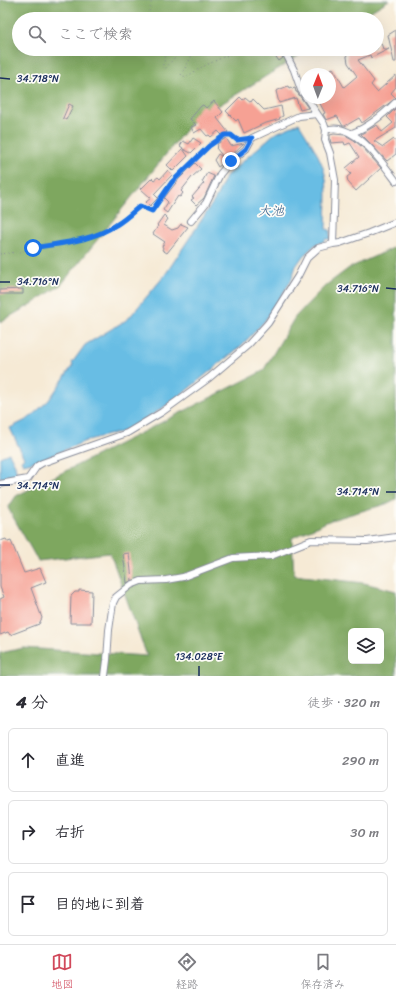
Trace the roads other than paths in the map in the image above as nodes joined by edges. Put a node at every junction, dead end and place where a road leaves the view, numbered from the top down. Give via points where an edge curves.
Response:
1 (287, 56) edge
2 (396, 102) edge
3 (317, 114) junction
4 (326, 130) junction
5 (352, 133) junction
6 (396, 182) edge
7 (191, 220) dead end
8 (396, 222) edge
9 (333, 244) junction
10 (0, 484) edge
11 (396, 537) edge
12 (105, 676) edge

1 - 3 street via 301,90
2 - 5 street via 385,114 362,130
3 - 4 street
3 - 7 street via 299,116 252,138 246,149 220,174 206,203
4 - 5 street via 333,127
4 - 9 street via 325,140 335,180
5 - 6 street via 375,153
8 - 9 street via 362,236
9 - 10 street via 318,248 307,258 268,323 248,345 209,378 162,412 127,433 42,463 28,479
11 - 12 street via 367,541 311,540 271,556 234,558 183,577 142,581 131,585 116,597 113,603

